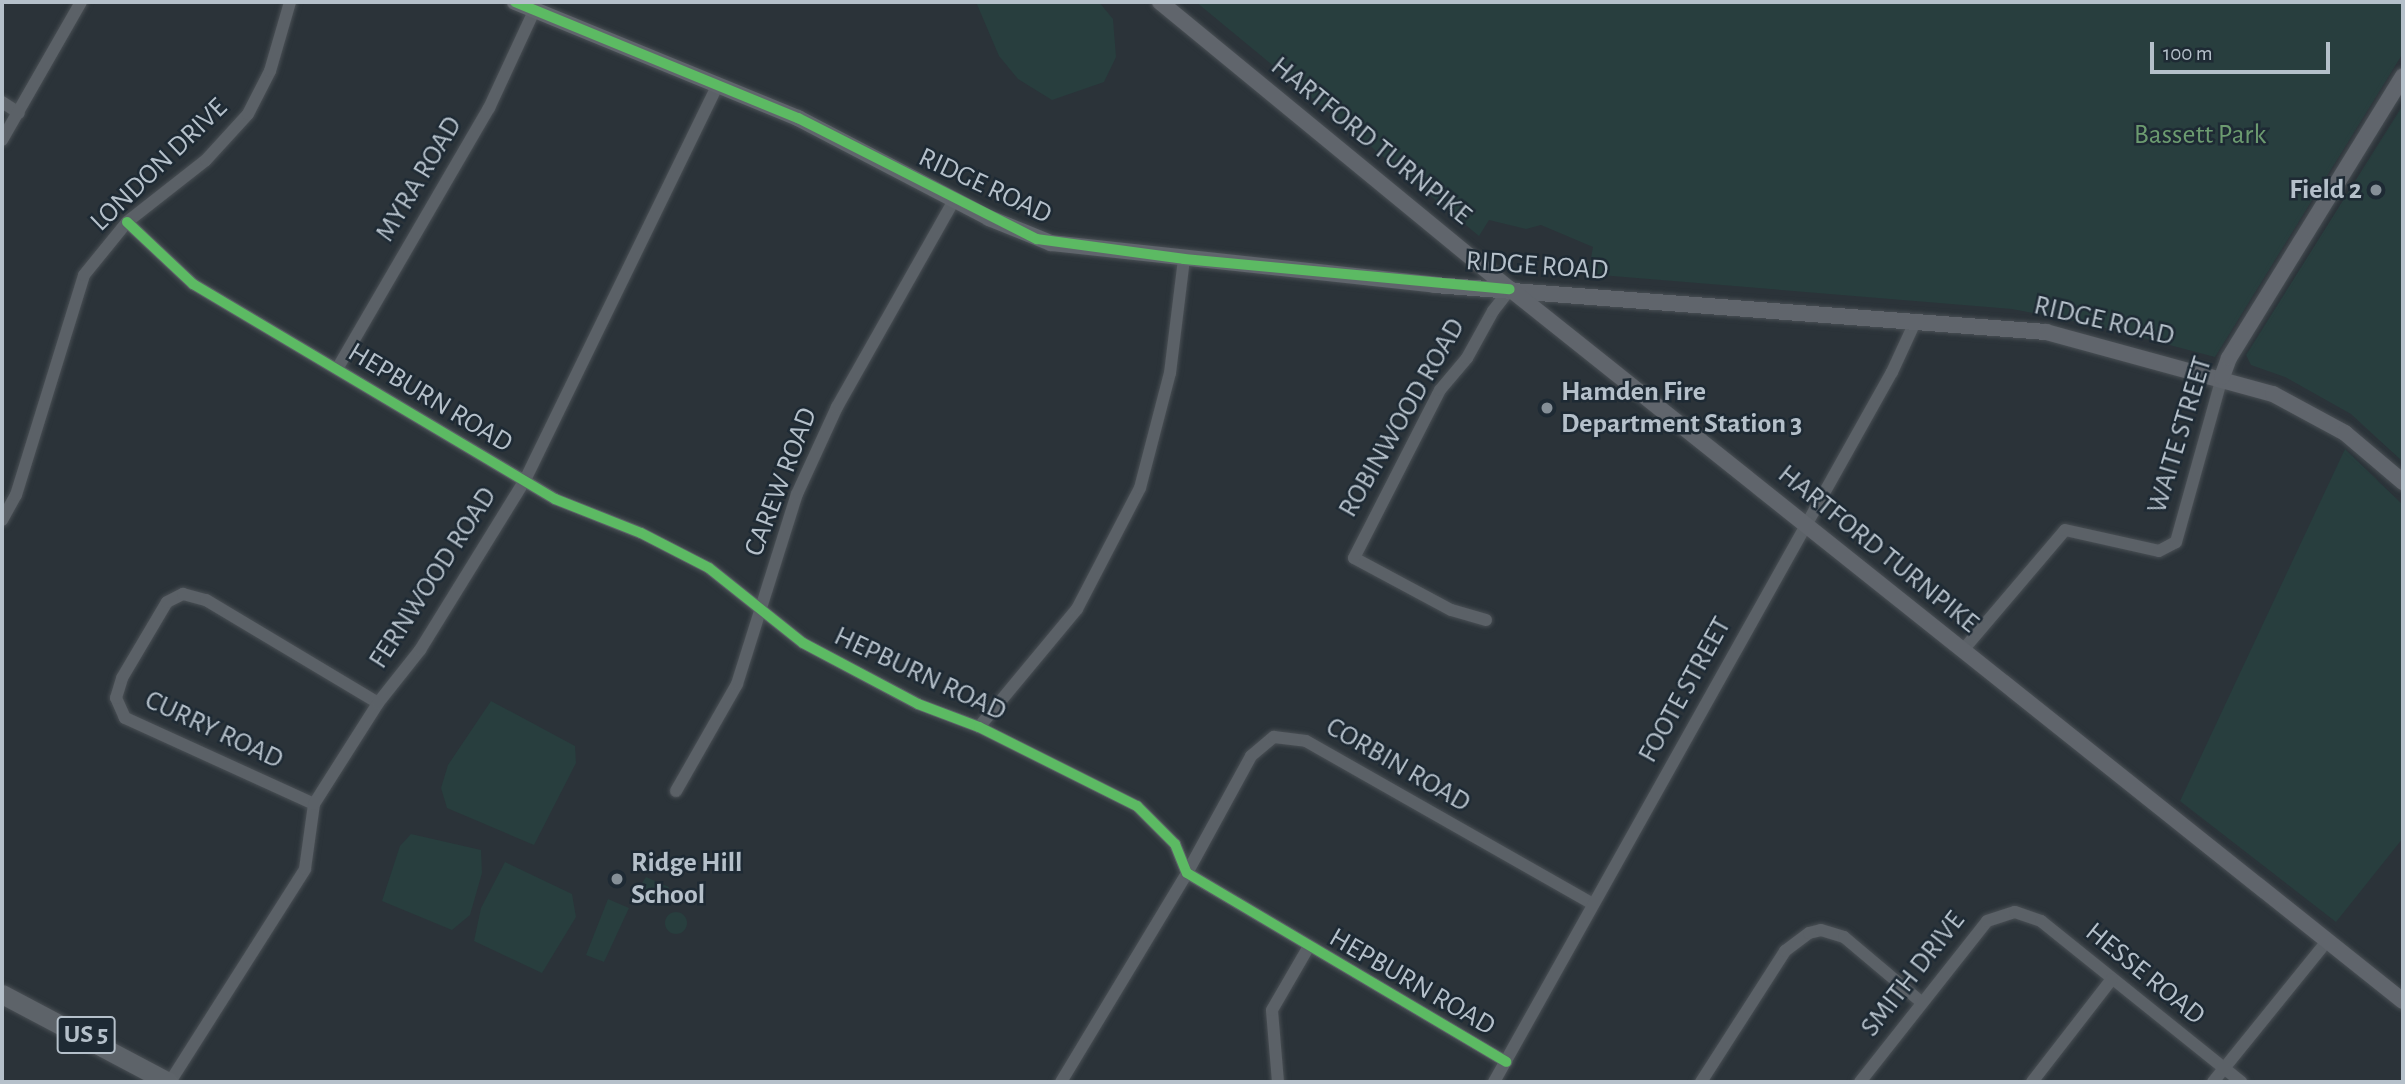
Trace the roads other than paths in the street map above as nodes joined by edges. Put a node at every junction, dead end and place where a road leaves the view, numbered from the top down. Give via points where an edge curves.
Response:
1 (81, 2) edge
2 (290, 2) edge
3 (515, 2) edge
4 (1160, 2) edge
5 (541, 8) edge
6 (2403, 76) edge
7 (719, 85) junction
8 (2, 102) edge
9 (19, 113) junction
10 (2, 140) edge
11 (954, 200) junction
12 (127, 222) junction
13 (1184, 259) junction
14 (1510, 289) junction
15 (1916, 320) junction
16 (337, 369) junction
17 (2222, 377) junction
18 (525, 480) junction
19 (2403, 482) edge
20 (2, 520) edge
21 (1805, 524) junction
22 (764, 608) junction
23 (1486, 620) dead end
24 (1963, 650) junction
25 (378, 703) junction
26 (979, 727) junction
27 (676, 791) dead end
28 (314, 804) junction
29 (1187, 873) junction
30 (1593, 904) junction
31 (2015, 912) joint
32 (2328, 941) junction
33 (1308, 948) junction
34 (2112, 979) junction
35 (2, 994) edge
36 (1920, 1001) junction
37 (2403, 1001) edge
38 (1506, 1062) junction
39 (2224, 1069) junction
40 (169, 1082) edge
41 (1061, 1082) edge
42 (1278, 1082) edge
43 (1494, 1082) edge
44 (1701, 1082) edge
45 (1860, 1082) edge
46 (2032, 1082) edge
47 (2213, 1082) edge
48 (2241, 1082) edge

1 - 9 street
2 - 12 street, LONDON DRIVE via 270,71 248,114 206,160
3 - 5 main road, RIDGE ROAD
4 - 14 main road, HARTFORD TURNPIKE
5 - 7 main road, RIDGE ROAD
5 - 16 street, MYRA ROAD via 489,108
6 - 17 main road, WAITE STREET via 2229,358
7 - 11 main road, RIDGE ROAD via 814,126
7 - 18 street, FERNWOOD ROAD
8 - 9 street
9 - 10 street
11 - 13 main road, RIDGE ROAD via 1051,243
11 - 22 street, CAREW ROAD via 837,407 797,494
12 - 16 street, HEPBURN ROAD via 193,284
12 - 20 street, LONDON DRIVE via 84,275 16,495
13 - 14 main road, RIDGE ROAD
13 - 26 street via 1162,414 1140,488 1077,608
14 - 15 main road, RIDGE ROAD
14 - 21 main road, HARTFORD TURNPIKE
14 - 23 street, ROBINWOOD ROAD via 1467,358 1440,390 1354,558 1451,610
15 - 17 main road, RIDGE ROAD via 2046,332
15 - 21 street, FOOTE STREET via 1892,372
16 - 18 street, HEPBURN ROAD
17 - 19 main road, RIDGE ROAD via 2320,417 2365,447
17 - 24 street, WAITE STREET via 2176,542 2159,551 2065,530
18 - 22 street, HEPBURN ROAD via 555,499 709,568
18 - 25 street, FERNWOOD ROAD via 421,650
21 - 24 main road, HARTFORD TURNPIKE
21 - 30 street, FOOTE STREET
22 - 26 street, HEPBURN ROAD via 803,643 918,704
22 - 27 street, CAREW ROAD via 737,684
24 - 32 main road, HARTFORD TURNPIKE
25 - 28 street, FERNWOOD ROAD
25 - 28 street, CURRY ROAD via 206,600 183,594 167,602 122,678 116,698 125,718
26 - 29 street, HEPBURN ROAD via 1138,806 1175,844
28 - 40 street, FERNWOOD ROAD via 305,869
29 - 30 street, CORBIN ROAD via 1251,756 1265,741 1296,737
29 - 33 street, HEPBURN ROAD
29 - 41 street, CORBIN ROAD
30 - 38 street, FOOTE STREET
31 - 34 street, HESSE ROAD via 2041,921
31 - 36 street, SMITH DRIVE via 1987,920
32 - 37 main road, HARTFORD TURNPIKE
32 - 39 street
33 - 38 street, HEPBURN ROAD
33 - 42 street via 1272,1010
34 - 39 street, HESSE ROAD
34 - 46 street
35 - 40 main road, US 5
36 - 44 street via 1844,937 1821,930 1809,933 1785,951
36 - 45 street, SMITH DRIVE
38 - 43 street, FOOTE STREET
39 - 47 street
39 - 48 street, HESSE ROAD

